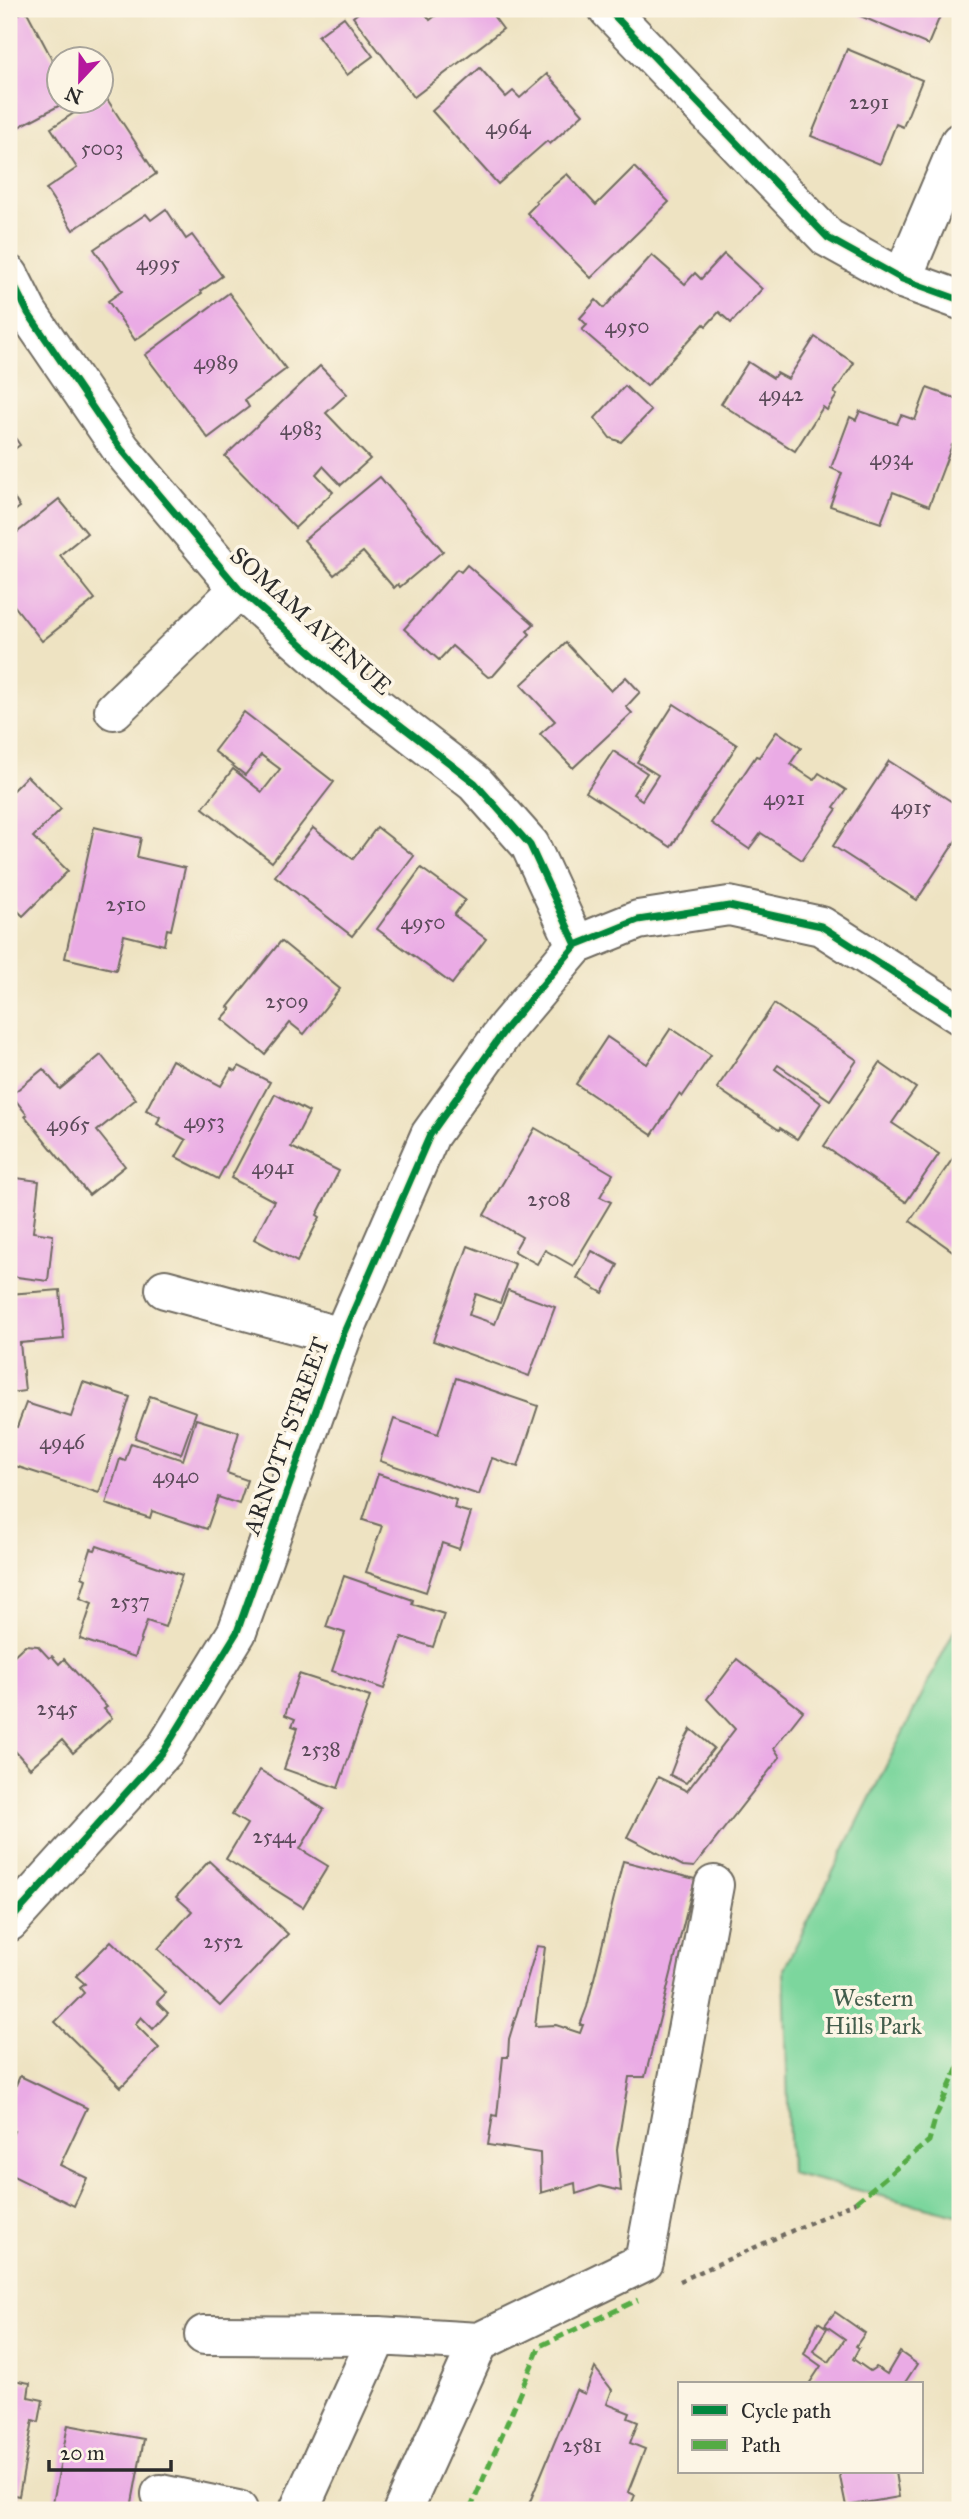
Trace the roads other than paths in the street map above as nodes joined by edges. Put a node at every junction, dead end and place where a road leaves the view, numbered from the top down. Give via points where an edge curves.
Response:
1 (608, 9) edge
2 (960, 142) edge
3 (9, 275) edge
4 (902, 279) junction
5 (960, 300) edge
6 (239, 589) junction
7 (114, 710) dead end
8 (576, 945) junction
9 (960, 1015) edge
10 (165, 1289) dead end
11 (342, 1336) junction
12 (714, 1885) dead end
13 (9, 1922) edge
14 (204, 2335) dead end
15 (378, 2336) junction
16 (479, 2342) junction
17 (161, 2494) dead end
18 (238, 2510) edge
19 (299, 2510) edge
20 (403, 2510) edge

1 - 4 street via 828,238
2 - 4 street
3 - 6 street, SOMAM AVENUE via 28,313 121,449
4 - 5 street
6 - 7 street
6 - 8 street, SOMAM AVENUE via 341,679 475,783 530,845
8 - 9 street via 638,920 729,906 821,926
8 - 11 street, ARNOTT STREET via 507,1027 430,1135
10 - 11 street
11 - 13 street, ARNOTT STREET via 237,1632 164,1751
12 - 16 street via 644,2262
14 - 15 street
15 - 16 street
15 - 19 street
16 - 20 street
17 - 18 street

